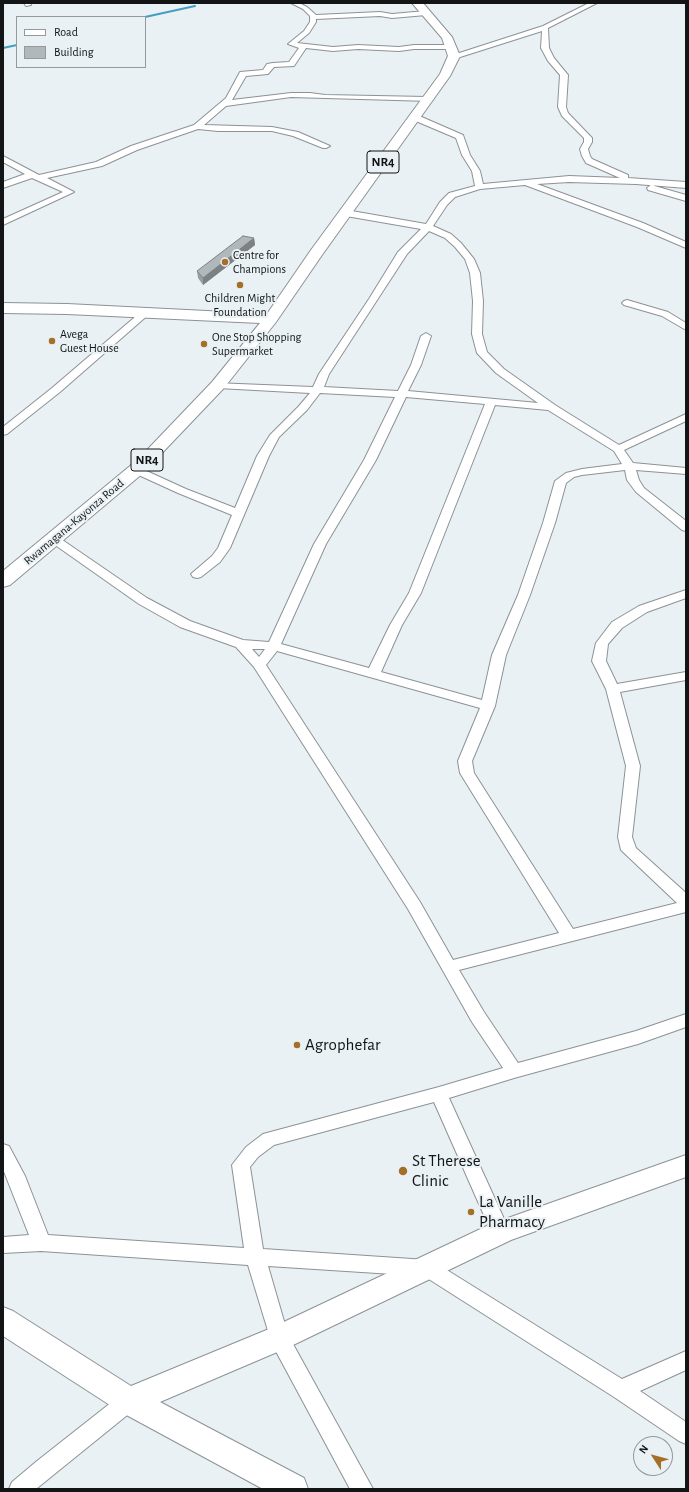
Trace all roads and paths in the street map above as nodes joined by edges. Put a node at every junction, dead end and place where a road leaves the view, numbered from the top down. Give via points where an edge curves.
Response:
1 (294, 3) edge
2 (594, 3) edge
3 (422, 8) edge
4 (314, 17) junction
5 (545, 27) junction
6 (302, 47) junction
7 (453, 52) junction
8 (427, 99) junction
9 (222, 104) junction
10 (414, 117) junction
11 (197, 127) junction
12 (326, 146) dead end
13 (3, 158) edge
14 (34, 176) junction
15 (636, 181) junction
16 (528, 184) junction
17 (665, 184) junction
18 (3, 185) edge
19 (686, 185) edge
20 (479, 187) junction
21 (652, 188) junction
22 (686, 198) edge
23 (346, 213) junction
24 (3, 222) edge
25 (428, 227) junction
26 (686, 245) edge
27 (627, 303) dead end
28 (3, 308) edge
29 (145, 313) junction
30 (271, 319) junction
31 (686, 327) edge
32 (426, 336) dead end
33 (218, 385) junction
34 (317, 390) junction
35 (403, 394) junction
36 (491, 402) junction
37 (551, 406) junction
38 (686, 417) edge
39 (3, 432) edge
40 (618, 449) junction
41 (629, 466) junction
42 (136, 470) junction
43 (686, 471) edge
44 (240, 513) junction
45 (686, 527) edge
46 (54, 540) junction
47 (197, 574) dead end
48 (3, 581) edge
49 (686, 594) edge
50 (241, 644) junction
51 (274, 646) junction
52 (259, 665) junction
53 (373, 674) junction
54 (685, 678) edge
55 (613, 690) junction
56 (488, 706) junction
57 (686, 902) edge
58 (686, 906) edge
59 (569, 936) junction
60 (449, 967) junction
61 (686, 1020) edge
62 (514, 1070) junction
63 (439, 1094) junction
64 (3, 1151) edge
65 (686, 1166) edge
66 (501, 1232) junction
67 (41, 1242) junction
68 (3, 1245) edge
69 (255, 1256) junction
70 (427, 1268) junction
71 (7, 1328) edge
72 (279, 1338) junction
73 (686, 1360) edge
74 (621, 1390) junction
75 (129, 1401) junction
76 (686, 1434) edge
77 (20, 1489) edge
78 (293, 1489) edge
79 (362, 1489) edge

1 - 4 street via 305,8
2 - 5 street
3 - 4 street via 392,16 380,14
3 - 7 highway via 447,37
4 - 6 street via 307,32 291,44
5 - 7 street
5 - 15 street via 545,48 564,75 562,107 565,114 588,138 584,149 586,156 589,161
6 - 7 street via 414,47
6 - 9 street via 291,64 273,65 265,72 243,74 229,99
7 - 8 highway, NR4 via 446,74
8 - 9 street via 291,95
8 - 10 highway, NR4
9 - 11 street
10 - 20 street via 460,137 466,155 476,171
10 - 23 highway, NR4
11 - 12 street via 272,129 295,134
11 - 14 street via 134,148 99,164
13 - 14 street
14 - 18 street
14 - 24 street via 70,192
15 - 16 street via 569,178
15 - 17 street
15 - 21 street
16 - 20 street
16 - 26 street via 640,225
17 - 19 street
17 - 21 street
20 - 25 street via 452,195
21 - 22 street
23 - 25 street
23 - 30 highway, NR4
25 - 34 street via 403,252 324,374
25 - 37 street via 448,236 469,259 476,280 478,334 482,353 500,372
27 - 31 street via 665,314
28 - 29 highway
29 - 30 highway
29 - 39 street
30 - 33 highway, Rwamagana-Kayonza Road / NR4
32 - 35 street
33 - 34 street
33 - 42 highway, Rwamagana-Kayonza Road / NR4
34 - 35 street
34 - 44 street via 303,408 275,435 263,456
35 - 36 street
35 - 51 street via 370,460 320,544
36 - 37 street
36 - 53 street via 415,593 396,625
37 - 40 street
38 - 40 street
40 - 41 street
41 - 43 street
41 - 45 street via 633,480 640,490
41 - 56 street via 582,472 561,481 524,595 498,655
42 - 44 street via 182,492
42 - 46 highway, Rwamagana-Kayonza Road / NR4
44 - 47 street via 224,548 216,559
46 - 48 highway, Rwamagana-Kayonza Road / NR4
46 - 50 street via 143,601 185,624
49 - 55 street via 643,609 617,625 602,643 599,661
50 - 51 street
50 - 52 street
51 - 52 street
51 - 53 street
52 - 60 street via 414,906
53 - 56 street
54 - 55 street
55 - 57 street via 633,766 625,837 629,850
56 - 59 street via 465,761 467,773
58 - 59 street
59 - 60 street
60 - 62 street via 478,1017
61 - 62 street via 638,1037
62 - 63 street
63 - 66 street
63 - 69 street via 269,1139 252,1152 241,1165
64 - 67 street via 16,1176
65 - 66 street
66 - 70 street
67 - 68 street
67 - 69 street
69 - 70 street
69 - 72 street
70 - 72 street
70 - 74 street
71 - 75 street
72 - 75 street
72 - 79 street
73 - 74 street
74 - 76 street
75 - 77 street
75 - 78 street

